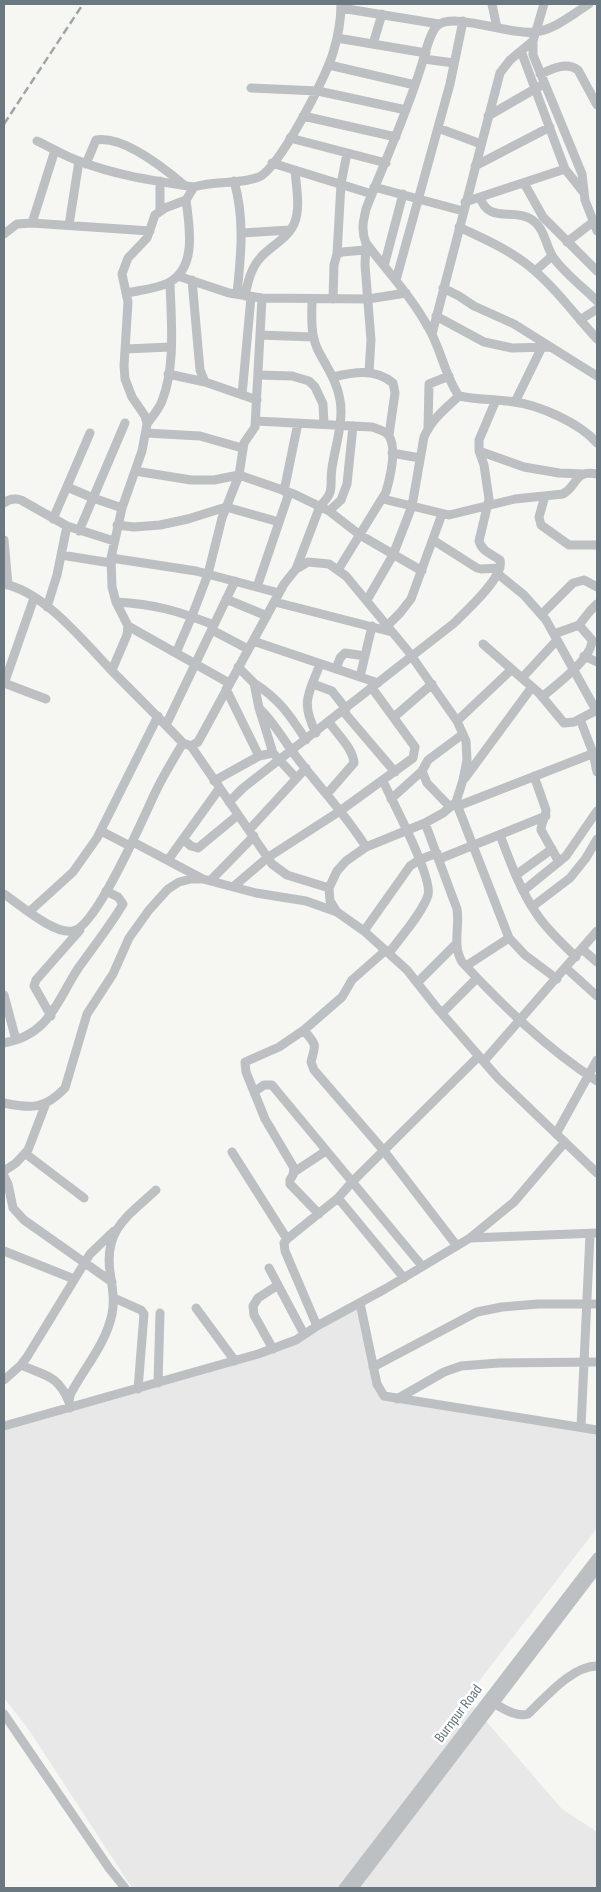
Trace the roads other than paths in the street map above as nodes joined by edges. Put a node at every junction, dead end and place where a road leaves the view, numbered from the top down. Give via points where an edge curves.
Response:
1 (492, 4) edge
2 (544, 4) edge
3 (589, 4) edge
4 (341, 6) edge
5 (382, 14) junction
6 (463, 21) junction
7 (439, 24) junction
8 (497, 28) junction
9 (535, 37) junction
10 (338, 38) junction
11 (373, 44) junction
12 (521, 51) junction
13 (425, 56) junction
14 (454, 63) junction
15 (329, 65) junction
16 (540, 74) junction
17 (544, 83) junction
18 (416, 85) junction
19 (251, 88) dead end
20 (535, 89) junction
21 (318, 91) junction
22 (597, 105) edge
23 (406, 110) junction
24 (303, 116) junction
25 (488, 116) junction
26 (550, 127) junction
27 (438, 128) junction
28 (290, 138) junction
29 (396, 138) junction
30 (37, 141) dead end
31 (481, 144) junction
32 (55, 150) junction
33 (347, 153) junction
34 (386, 162) junction
35 (83, 163) junction
36 (272, 163) junction
37 (475, 166) junction
38 (565, 169) junction
39 (295, 170) junction
40 (160, 181) junction
41 (234, 181) junction
42 (524, 183) junction
43 (341, 184) junction
44 (185, 186) junction
45 (194, 187) junction
46 (373, 190) junction
47 (584, 193) junction
48 (403, 194) junction
49 (480, 197) junction
50 (418, 198) junction
51 (186, 200) junction
52 (464, 206) junction
53 (160, 210) junction
54 (593, 222) junction
55 (32, 223) junction
56 (69, 226) junction
57 (459, 227) junction
58 (290, 230) junction
59 (150, 231) junction
60 (597, 231) edge
61 (242, 233) junction
62 (4, 234) edge
63 (567, 242) junction
64 (366, 246) junction
65 (338, 254) junction
66 (552, 256) junction
67 (384, 266) junction
68 (597, 270) edge
69 (535, 271) junction
70 (178, 276) junction
71 (192, 280) junction
72 (396, 280) junction
73 (170, 282) junction
74 (443, 288) junction
75 (127, 293) junction
76 (406, 293) junction
77 (244, 296) junction
78 (262, 298) junction
79 (312, 299) junction
80 (333, 299) junction
81 (368, 299) junction
82 (597, 301) edge
83 (597, 309) edge
84 (436, 316) junction
85 (580, 320) junction
86 (432, 334) junction
87 (260, 336) junction
88 (313, 337) junction
89 (597, 339) edge
90 (171, 347) junction
91 (546, 347) junction
92 (125, 349) junction
93 (370, 372) junction
94 (168, 374) junction
95 (258, 375) junction
96 (449, 376) junction
97 (597, 376) edge
98 (333, 377) junction
99 (204, 382) junction
100 (242, 395) junction
101 (459, 396) junction
102 (257, 400) junction
103 (496, 400) junction
104 (516, 402) junction
105 (256, 421) junction
106 (298, 422) junction
107 (125, 423) dead end
108 (324, 424) junction
109 (339, 425) junction
110 (353, 426) junction
111 (428, 428) junction
112 (146, 429) junction
113 (90, 433) dead end
114 (594, 433) edge
115 (389, 435) junction
116 (597, 442) edge
117 (242, 448) junction
118 (479, 451) junction
119 (392, 453) junction
120 (490, 455) junction
121 (420, 458) junction
122 (484, 465) junction
123 (135, 471) junction
124 (583, 474) junction
125 (597, 474) edge
126 (239, 475) junction
127 (67, 487) junction
128 (287, 492) junction
129 (545, 496) junction
130 (93, 498) junction
131 (383, 499) junction
132 (4, 503) edge
133 (320, 506) junction
134 (412, 506) junction
135 (488, 506) junction
136 (122, 508) junction
137 (226, 508) junction
138 (329, 512) junction
139 (442, 514) junction
140 (54, 519) junction
141 (280, 522) junction
142 (117, 525) junction
143 (68, 526) junction
144 (79, 531) junction
145 (360, 535) junction
146 (4, 540) edge
147 (114, 540) junction
148 (433, 540) junction
149 (597, 544) edge
150 (61, 555) junction
151 (393, 555) junction
152 (111, 560) junction
153 (296, 569) junction
154 (338, 570) junction
155 (422, 571) junction
156 (499, 571) junction
157 (208, 574) junction
158 (235, 581) junction
159 (6, 584) edge
160 (257, 587) junction
161 (597, 587) edge
162 (34, 598) junction
163 (277, 598) junction
164 (226, 599) junction
165 (367, 600) junction
166 (116, 602) junction
167 (597, 604) edge
168 (47, 607) junction
169 (542, 614) junction
170 (192, 616) junction
171 (266, 616) junction
172 (580, 625) junction
173 (128, 626) junction
174 (372, 626) junction
175 (213, 628) junction
176 (390, 629) junction
177 (556, 637) junction
178 (253, 641) junction
179 (483, 644) dead end
180 (248, 650) junction
181 (176, 652) junction
182 (365, 656) junction
183 (584, 656) junction
184 (412, 657) junction
185 (597, 662) edge
186 (196, 663) junction
187 (320, 664) junction
188 (238, 667) junction
189 (336, 669) junction
190 (112, 670) junction
191 (511, 670) junction
192 (574, 670) junction
193 (360, 678) junction
194 (522, 678) junction
195 (4, 683) edge
196 (254, 683) junction
197 (313, 684) junction
198 (432, 684) junction
199 (228, 686) junction
200 (375, 686) junction
201 (532, 687) junction
202 (542, 697) junction
203 (46, 699) dead end
204 (259, 708) junction
205 (344, 710) junction
206 (597, 711) edge
207 (158, 716) junction
208 (394, 717) junction
209 (580, 718) junction
210 (328, 722) junction
211 (457, 722) junction
212 (166, 725) junction
213 (316, 733) junction
214 (463, 734) junction
215 (306, 740) junction
216 (187, 745) junction
217 (292, 751) junction
218 (595, 752) edge
219 (273, 753) junction
220 (259, 756) junction
221 (280, 760) junction
222 (306, 768) junction
223 (422, 771) junction
224 (395, 772) junction
225 (597, 772) edge
226 (534, 776) junction
227 (296, 778) junction
228 (463, 780) junction
229 (382, 781) junction
230 (217, 785) junction
231 (327, 794) junction
232 (391, 798) junction
233 (229, 802) junction
234 (455, 805) junction
235 (340, 811) junction
236 (238, 815) junction
237 (546, 816) junction
238 (596, 816) edge
239 (425, 823) junction
240 (101, 831) junction
241 (406, 831) junction
242 (251, 833) junction
243 (500, 835) junction
244 (183, 839) junction
245 (597, 839) edge
246 (131, 844) junction
247 (474, 845) junction
248 (366, 847) junction
249 (552, 848) junction
250 (438, 856) junction
251 (267, 858) junction
252 (168, 860) junction
253 (419, 860) junction
254 (559, 862) junction
255 (516, 875) junction
256 (207, 880) junction
257 (233, 887) junction
258 (329, 888) junction
259 (106, 891) junction
260 (523, 891) junction
261 (6, 898) edge
262 (532, 907) junction
263 (29, 912) junction
264 (337, 912) junction
265 (82, 928) junction
266 (364, 931) junction
267 (597, 932) edge
268 (509, 938) junction
269 (456, 944) junction
270 (582, 949) junction
271 (388, 951) junction
272 (576, 957) junction
273 (597, 962) edge
274 (466, 966) junction
275 (566, 968) junction
276 (478, 978) junction
277 (557, 979) junction
278 (418, 982) junction
279 (4, 995) edge
280 (597, 996) edge
281 (442, 1013) junction
282 (51, 1016) junction
283 (519, 1022) junction
284 (304, 1030) junction
285 (16, 1040) junction
286 (4, 1043) edge
287 (481, 1059) junction
288 (597, 1060) edge
289 (588, 1075) junction
290 (597, 1081) edge
291 (254, 1092) junction
292 (4, 1103) edge
293 (46, 1103) junction
294 (556, 1134) junction
295 (565, 1142) junction
296 (326, 1150) junction
297 (384, 1150) junction
298 (232, 1152) dead end
299 (26, 1154) junction
300 (4, 1171) edge
301 (294, 1172) junction
302 (597, 1173) edge
303 (4, 1176) edge
304 (352, 1182) junction
305 (156, 1190) dead end
306 (84, 1198) dead end
307 (338, 1198) junction
308 (318, 1214) junction
309 (115, 1230) junction
310 (594, 1234) edge
311 (470, 1238) junction
312 (287, 1239) junction
313 (457, 1246) junction
314 (4, 1251) edge
315 (84, 1262) junction
316 (422, 1266) junction
317 (269, 1268) dead end
318 (404, 1278) junction
319 (74, 1279) junction
320 (112, 1282) junction
321 (278, 1285) junction
322 (114, 1298) junction
323 (360, 1303) junction
324 (586, 1304) junction
325 (597, 1304) edge
326 (196, 1308) dead end
327 (160, 1313) dead end
328 (317, 1326) junction
329 (304, 1334) junction
330 (272, 1349) junction
331 (235, 1361) junction
332 (585, 1362) junction
333 (597, 1362) edge
334 (22, 1365) junction
335 (373, 1367) junction
336 (4, 1380) edge
337 (158, 1383) junction
338 (138, 1388) junction
339 (397, 1399) junction
340 (69, 1405) junction
341 (4, 1425) edge
342 (581, 1427) junction
343 (597, 1430) edge
344 (597, 1556) edge
345 (597, 1569) edge
346 (597, 1666) edge
347 (495, 1704) junction
348 (4, 1714) edge
349 (125, 1888) edge
350 (343, 1888) edge
351 (354, 1888) edge

1 - 8 street
2 - 9 street
3 - 9 street
4 - 5 street
4 - 10 street
5 - 7 street
5 - 11 street
6 - 7 street
6 - 8 street
6 - 14 street
7 - 13 street via 432,32
8 - 9 street
9 - 12 street
9 - 16 street via 533,55
10 - 11 street
10 - 15 street
11 - 13 street
12 - 20 street
12 - 25 street via 500,73
13 - 14 street
13 - 18 street
14 - 27 street
15 - 18 street
15 - 21 street
16 - 17 street
16 - 22 street via 560,66 573,66
17 - 20 street
17 - 47 street via 582,174
18 - 23 street
19 - 21 street
20 - 25 street
20 - 26 street
21 - 23 street
21 - 24 street
23 - 29 street
24 - 28 street
24 - 29 street
25 - 31 street
26 - 37 street
26 - 38 street
27 - 31 street
27 - 50 street
28 - 33 street
28 - 36 street
29 - 34 street
30 - 32 street
31 - 37 street
32 - 35 street
32 - 55 street
33 - 34 street
33 - 43 street
34 - 46 street
35 - 40 street
35 - 44 street via 93,143 106,139 147,156
35 - 56 street
36 - 39 street
36 - 41 street via 259,176
37 - 52 street
38 - 42 street
38 - 47 street
39 - 43 street
39 - 58 street via 297,212
40 - 44 street
40 - 53 street
41 - 45 street
41 - 61 street
42 - 49 street
42 - 63 street via 543,217
43 - 46 street
43 - 65 street
44 - 45 street
45 - 51 street
46 - 48 street
46 - 64 street via 362,223
47 - 54 street
48 - 50 street
48 - 67 street
49 - 52 street
49 - 66 street via 482,204 493,213 523,217 534,222
50 - 52 street
50 - 72 street
51 - 53 street
51 - 70 street via 190,237 185,263
52 - 57 street
53 - 59 street
54 - 60 street
54 - 63 street
55 - 56 street
55 - 62 street via 18,224
56 - 59 street
57 - 69 street via 499,246
57 - 74 street
58 - 61 street
58 - 77 street via 256,263
59 - 75 street via 123,268 122,281
61 - 77 street
63 - 68 street
64 - 65 street
64 - 67 street
64 - 81 street
65 - 80 street via 334,265
66 - 69 street
66 - 82 street
67 - 72 street
69 - 85 street
70 - 71 street
70 - 73 street
71 - 77 street
71 - 99 street via 200,370
72 - 76 street
73 - 75 street
73 - 90 street
74 - 84 street
74 - 91 street via 514,324
75 - 92 street
76 - 81 street
76 - 86 street
77 - 78 street
77 - 100 street
78 - 79 street
78 - 87 street
79 - 80 street
79 - 88 street
80 - 81 street
81 - 93 street
83 - 85 street
84 - 86 street
84 - 91 street via 484,342 512,348
85 - 89 street
86 - 96 street
87 - 88 street
87 - 95 street
88 - 98 street
90 - 92 street
90 - 94 street
91 - 97 street
91 - 104 street
92 - 112 street via 125,380 145,416
93 - 98 street
93 - 115 street via 389,380 395,388
94 - 99 street
94 - 112 street via 161,403
95 - 102 street
95 - 108 street via 292,376 309,381 323,404
96 - 101 street
96 - 111 street via 429,384
98 - 109 street via 341,401
99 - 100 street
100 - 102 street
101 - 103 street
101 - 111 street via 434,418
102 - 105 street
103 - 104 street
103 - 118 street via 479,440
104 - 114 street via 534,406
105 - 106 street
105 - 117 street
106 - 108 street
106 - 128 street
107 - 130 street
108 - 109 street
109 - 110 street
109 - 133 street via 331,471 332,490
110 - 115 street via 372,427
110 - 138 street via 347,484 340,500
111 - 121 street
112 - 117 street via 200,436
112 - 123 street
113 - 127 street
114 - 116 street
115 - 119 street
117 - 126 street
118 - 120 street
118 - 122 street
119 - 121 street
119 - 131 street via 390,477
120 - 122 street
120 - 124 street via 534,469
121 - 134 street
122 - 135 street
123 - 126 street via 190,480
123 - 136 street
124 - 125 street
124 - 129 street via 569,491
126 - 128 street
126 - 137 street
127 - 130 street
127 - 140 street
128 - 133 street
128 - 141 street
129 - 135 street
129 - 149 street via 539,517 541,525 569,545
130 - 136 street
130 - 144 street
131 - 134 street
131 - 145 street
132 - 140 street via 14,498 21,500
133 - 138 street
133 - 153 street
134 - 139 street
134 - 151 street
135 - 139 street
135 - 156 street via 480,547 500,560
136 - 142 street
137 - 141 street
137 - 142 street via 160,525
137 - 157 street
138 - 145 street
139 - 148 street
140 - 143 street
141 - 160 street
142 - 147 street
143 - 144 street
143 - 150 street
144 - 147 street
145 - 151 street
145 - 154 street
146 - 159 street
147 - 152 street
148 - 155 street
148 - 156 street via 477,568
150 - 152 street
150 - 168 street
151 - 155 street
151 - 165 street
152 - 157 street
152 - 166 street
153 - 154 street via 308,562 329,564
153 - 163 street
154 - 165 street
155 - 176 street via 416,588
156 - 169 street
156 - 184 street via 467,610
157 - 158 street
157 - 170 street
158 - 160 street
158 - 164 street
159 - 162 street
160 - 163 street
161 - 169 street via 584,580 573,583
162 - 168 street
162 - 195 street
163 - 171 street
163 - 174 street
164 - 171 street
164 - 175 street
165 - 176 street
166 - 170 street via 154,605
166 - 173 street
167 - 172 street
168 - 190 street via 83,638
169 - 177 street
170 - 175 street
170 - 181 street
171 - 178 street
172 - 177 street
172 - 183 street via 592,640 592,647
173 - 181 street
173 - 190 street
174 - 176 street
174 - 182 street
175 - 180 street
175 - 186 street
176 - 184 street
177 - 192 street
177 - 194 street
178 - 180 street
178 - 187 street
179 - 191 street
180 - 188 street
181 - 186 street
182 - 189 street via 345,653
182 - 193 street
183 - 185 street
183 - 192 street
184 - 198 street
184 - 200 street
186 - 199 street
186 - 212 street
187 - 189 street
187 - 197 street
188 - 196 street
188 - 199 street
189 - 193 street
190 - 207 street
191 - 194 street
191 - 211 street
192 - 202 street
192 - 206 street
193 - 200 street
194 - 201 street
195 - 203 street
196 - 204 street
196 - 215 street via 281,704
197 - 205 street via 332,691
197 - 213 street via 306,708
198 - 208 street
198 - 211 street
199 - 216 street via 198,742
199 - 220 street
200 - 205 street
200 - 208 street
201 - 202 street
201 - 228 street
202 - 209 street via 564,723
204 - 217 street
204 - 219 street
205 - 210 street
205 - 224 street
206 - 209 street
207 - 212 street
207 - 240 street
208 - 224 street via 416,752
209 - 218 street
210 - 213 street
210 - 231 street via 350,750 354,762
211 - 214 street
212 - 216 street
213 - 215 street
214 - 223 street via 428,760
214 - 228 street via 467,760
215 - 217 street
216 - 230 street
216 - 246 street via 156,792
217 - 221 street
217 - 222 street
218 - 225 street
218 - 226 street
219 - 220 street
219 - 221 street
220 - 230 street
221 - 227 street
221 - 233 street
222 - 227 street
222 - 231 street
223 - 232 street
223 - 234 street via 427,783
224 - 229 street
226 - 234 street
226 - 237 street
227 - 242 street
228 - 234 street
229 - 232 street
229 - 235 street
230 - 233 street
230 - 244 street
231 - 235 street
232 - 241 street
233 - 236 street
234 - 239 street
234 - 247 street
235 - 248 street
235 - 251 street
236 - 242 street
236 - 244 street via 198,848
237 - 243 street
237 - 249 street via 541,830
238 - 254 street
239 - 241 street
239 - 250 street
240 - 246 street
240 - 263 street via 73,872
241 - 248 street
241 - 253 street
242 - 251 street
242 - 256 street
243 - 247 street
243 - 255 street
244 - 252 street
245 - 262 street via 570,878
246 - 252 street
246 - 259 street
247 - 250 street
247 - 268 street
248 - 258 street via 346,861
249 - 254 street
249 - 255 street
250 - 253 street
250 - 269 street via 457,909
251 - 257 street
251 - 258 street via 286,875
252 - 256 street
253 - 266 street via 403,874
253 - 271 street via 427,879 428,896
254 - 260 street
255 - 260 street
256 - 257 street
256 - 293 street via 191,879 168,889 137,926 113,974 87,1014 66,1088
257 - 264 street via 306,901
258 - 264 street via 330,901
259 - 265 street
259 - 282 street via 118,897 123,904
260 - 262 street
261 - 263 street
262 - 272 street via 546,927
263 - 265 street via 59,930 72,932
264 - 266 street
265 - 282 street via 36,980 34,986
266 - 271 street
267 - 270 street
268 - 274 street
268 - 277 street via 525,955
269 - 274 street via 457,953
269 - 278 street
270 - 272 street
270 - 273 street
271 - 278 street
271 - 284 street via 352,980 342,997
272 - 275 street
274 - 276 street
275 - 277 street
275 - 280 street
276 - 281 street
276 - 283 street
277 - 283 street
278 - 281 street
279 - 285 street
281 - 287 street
282 - 285 street
283 - 287 street
283 - 289 street
284 - 291 street via 279,1047 245,1062
284 - 297 street via 316,1046 311,1062 314,1070
285 - 286 street
287 - 294 street
287 - 297 street
288 - 289 street
289 - 290 street
289 - 294 street
291 - 296 street via 264,1085 272,1085
291 - 301 street
292 - 293 street via 27,1107
293 - 299 street
294 - 295 street
295 - 302 street
295 - 311 street via 514,1202
296 - 301 street
296 - 304 street
297 - 304 street
297 - 313 street
298 - 312 street
299 - 300 street
299 - 306 street
301 - 308 street via 290,1184
303 - 315 street via 17,1213
304 - 307 street
304 - 316 street
305 - 309 street
307 - 308 street
307 - 318 street
308 - 312 street
309 - 315 street via 96,1246
309 - 320 street via 109,1254
310 - 311 street
310 - 324 street
311 - 313 street
312 - 328 street via 285,1251
313 - 316 street
314 - 319 street
315 - 319 street
315 - 320 street
316 - 318 street
317 - 321 street
318 - 323 street
319 - 334 street
320 - 322 street
321 - 329 street
321 - 330 street via 258,1298 253,1306 254,1315
322 - 338 street via 144,1314
322 - 340 street via 104,1337 73,1390
323 - 328 street
323 - 335 street
324 - 325 street
324 - 332 street
324 - 335 street via 502,1307 478,1312
326 - 331 street
327 - 337 street
328 - 329 street
329 - 330 street
330 - 331 street
331 - 337 street
332 - 333 street
332 - 339 street via 461,1366
332 - 342 street
334 - 336 street
334 - 340 street via 55,1380 64,1390
335 - 339 street via 384,1396
337 - 338 street
338 - 340 street
339 - 342 street
340 - 341 street
342 - 343 street
344 - 350 street, Burnpur Road
345 - 347 street
346 - 347 street via 572,1674 528,1714 515,1715
347 - 351 street
348 - 349 street

